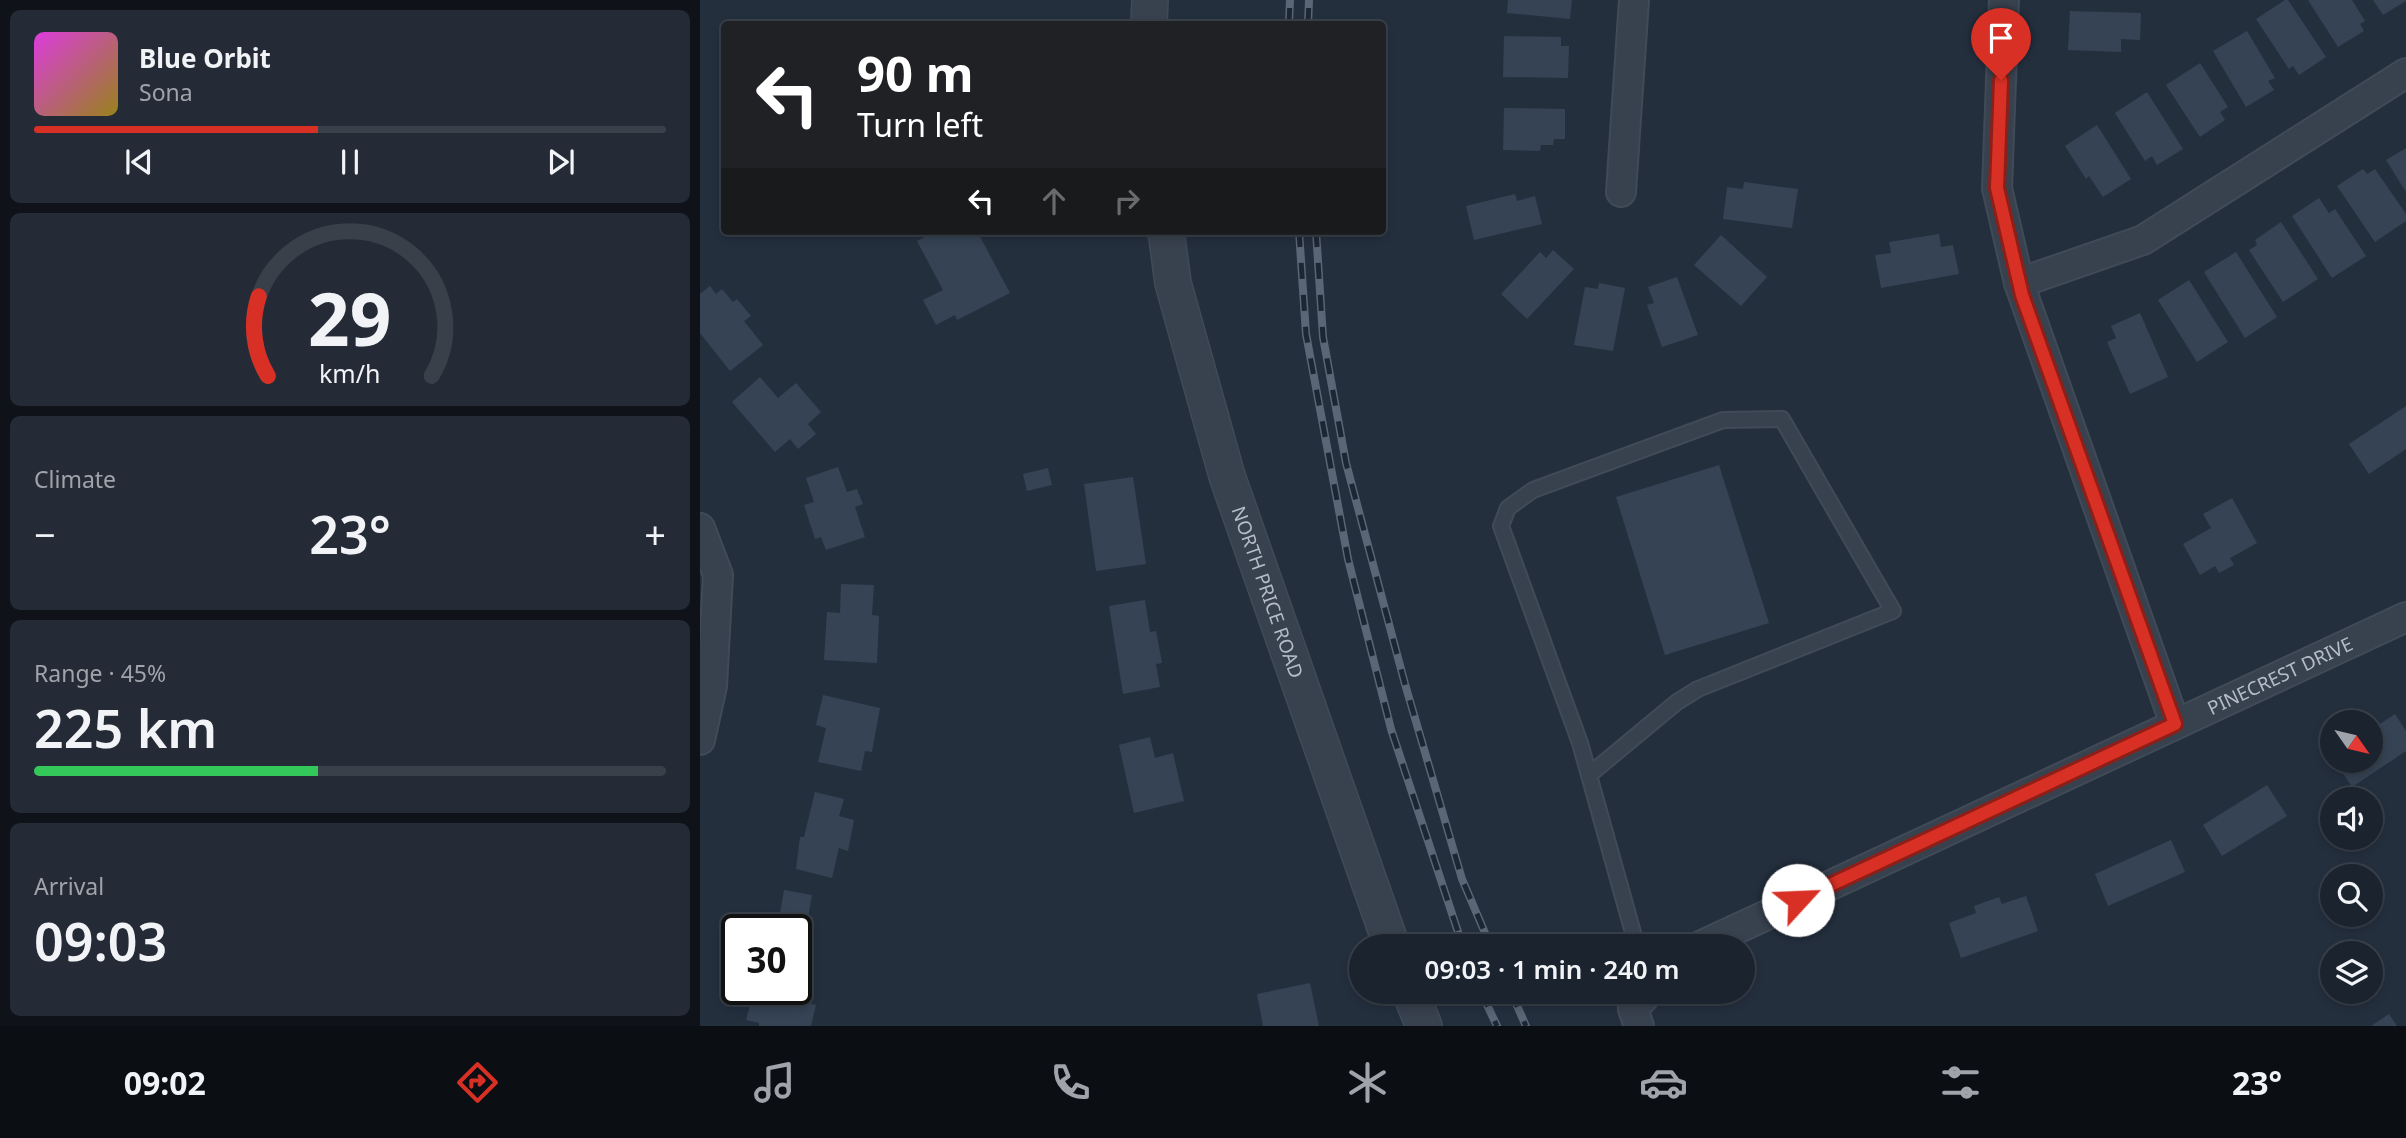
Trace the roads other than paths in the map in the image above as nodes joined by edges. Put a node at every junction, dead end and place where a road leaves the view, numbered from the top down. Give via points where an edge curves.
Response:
1 (1150, 0) edge
2 (1633, 0) edge
3 (2004, 0) edge
4 (1149, 21) edge
5 (2406, 73) edge
6 (1620, 192) dead end
7 (1167, 235) edge
8 (2019, 283) junction
9 (700, 528) edge
10 (2406, 617) edge
11 (2175, 724) junction
12 (700, 740) edge
13 (1589, 775) junction
14 (1387, 934) edge
15 (1633, 934) edge
16 (1726, 934) edge
17 (1415, 1004) edge
18 (1638, 1004) edge
19 (1424, 1026) edge
20 (1639, 1026) edge

1 - 4 street
2 - 6 street
3 - 8 street via 1997,188
5 - 8 street via 2143,240
7 - 14 street, NORTH PRICE ROAD via 1173,283 1227,476
8 - 11 street
9 - 12 street via 718,575 712,686
10 - 11 street, PINECREST DRIVE
11 - 16 street, PINECREST DRIVE
13 - 13 lane via 1502,526 1508,508 1533,490 1723,420 1782,419 1893,611 1698,690
13 - 15 lane
17 - 19 street
18 - 20 street via 1633,1009

